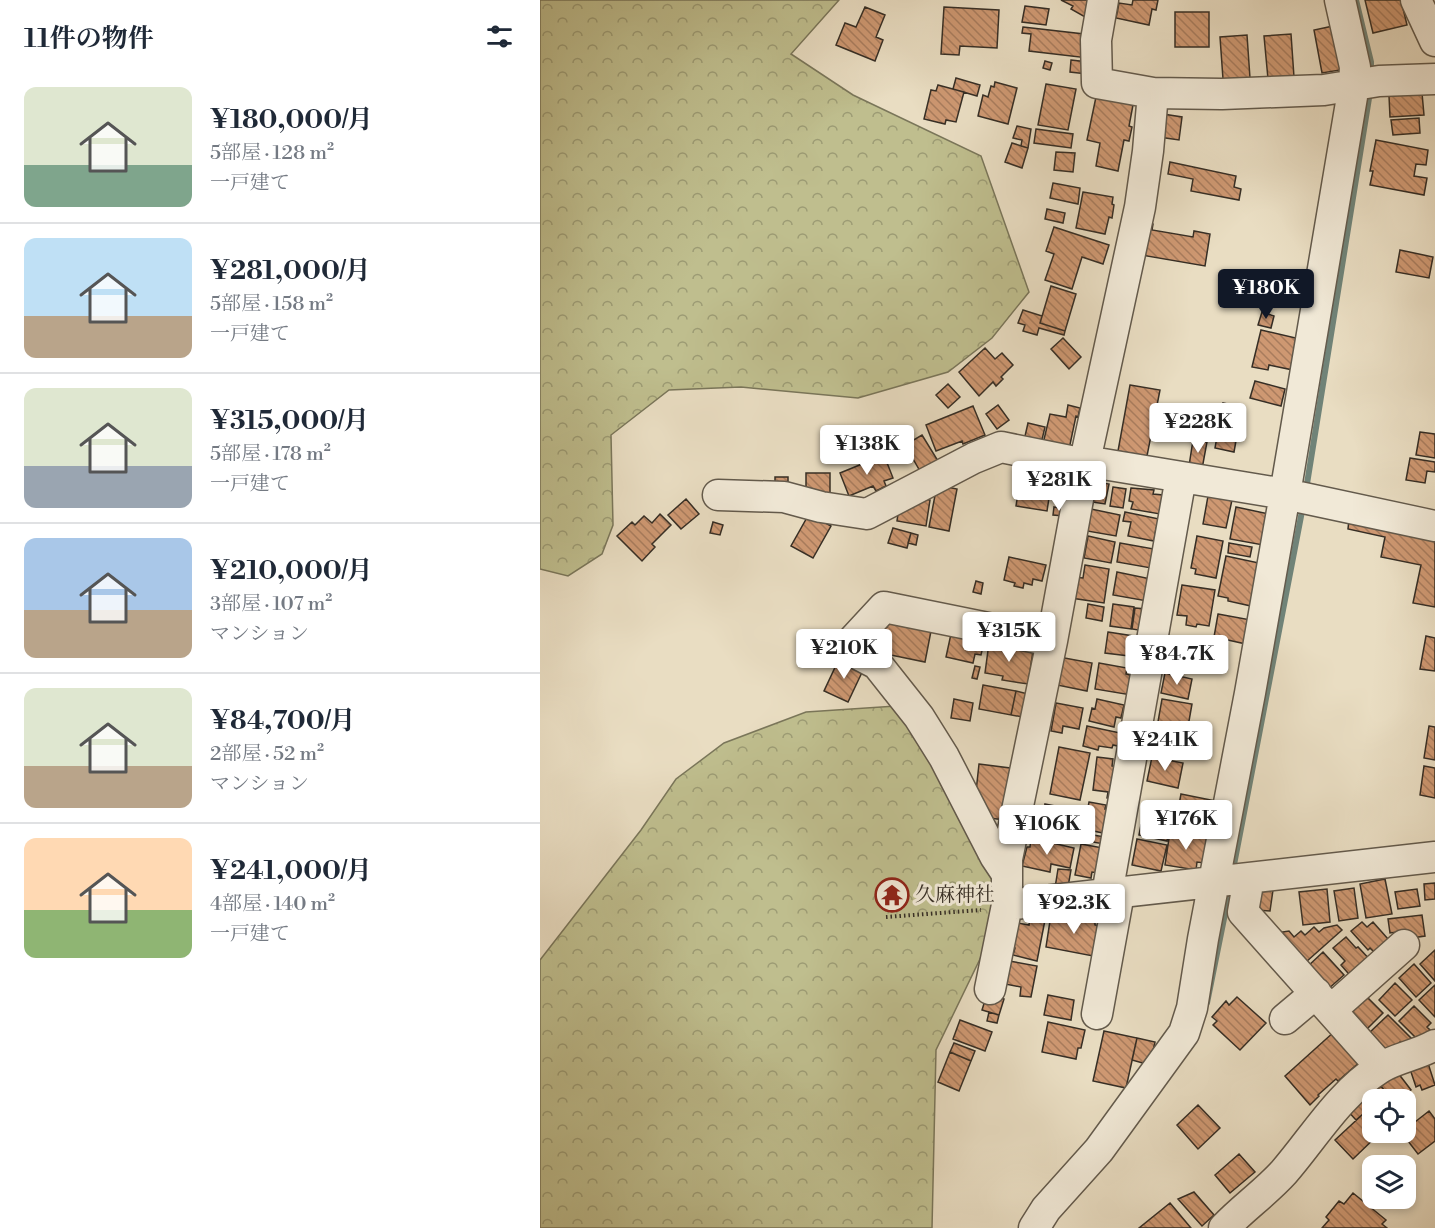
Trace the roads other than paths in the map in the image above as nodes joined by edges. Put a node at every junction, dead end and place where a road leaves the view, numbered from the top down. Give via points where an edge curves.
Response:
1 (1103, 0) edge
2 (1340, 0) edge
3 (1416, 0) edge
4 (1435, 41) edge
5 (1435, 79) edge
6 (1354, 85) junction
7 (1153, 93) junction
8 (1085, 462) junction
9 (1181, 477) junction
10 (1285, 494) junction
11 (718, 495) dead end
12 (1435, 526) edge
13 (1052, 641) junction
14 (1435, 857) edge
15 (1007, 874) junction
16 (1249, 878) junction
17 (1214, 882) junction
18 (1113, 893) junction
19 (1007, 906) junction
20 (1404, 945) dead end
21 (990, 989) dead end
22 (1323, 1002) junction
23 (1097, 1014) dead end
24 (1285, 1019) dead end
25 (1435, 1045) edge
26 (1381, 1067) junction
27 (1034, 1228) edge
28 (1224, 1228) edge

1 - 7 street via 1096,40 1097,83
2 - 6 street via 1355,67
3 - 4 street
5 - 6 street
6 - 7 street via 1324,90
6 - 10 street
7 - 8 street via 1140,207
8 - 9 street
8 - 11 street via 1001,447 867,514 784,497
8 - 13 street
9 - 10 street
9 - 18 street
10 - 12 street
10 - 17 street
13 - 15 street
13 - 15 street via 884,608 846,648 877,664 918,717
14 - 16 street
15 - 19 street
16 - 17 street
16 - 22 street via 1243,912
17 - 18 street
17 - 27 street via 1184,1033 1099,1150
18 - 19 street
18 - 23 street
19 - 21 street
20 - 22 street
22 - 24 street
22 - 26 street
25 - 26 street
26 - 28 street via 1337,1105 1282,1174

